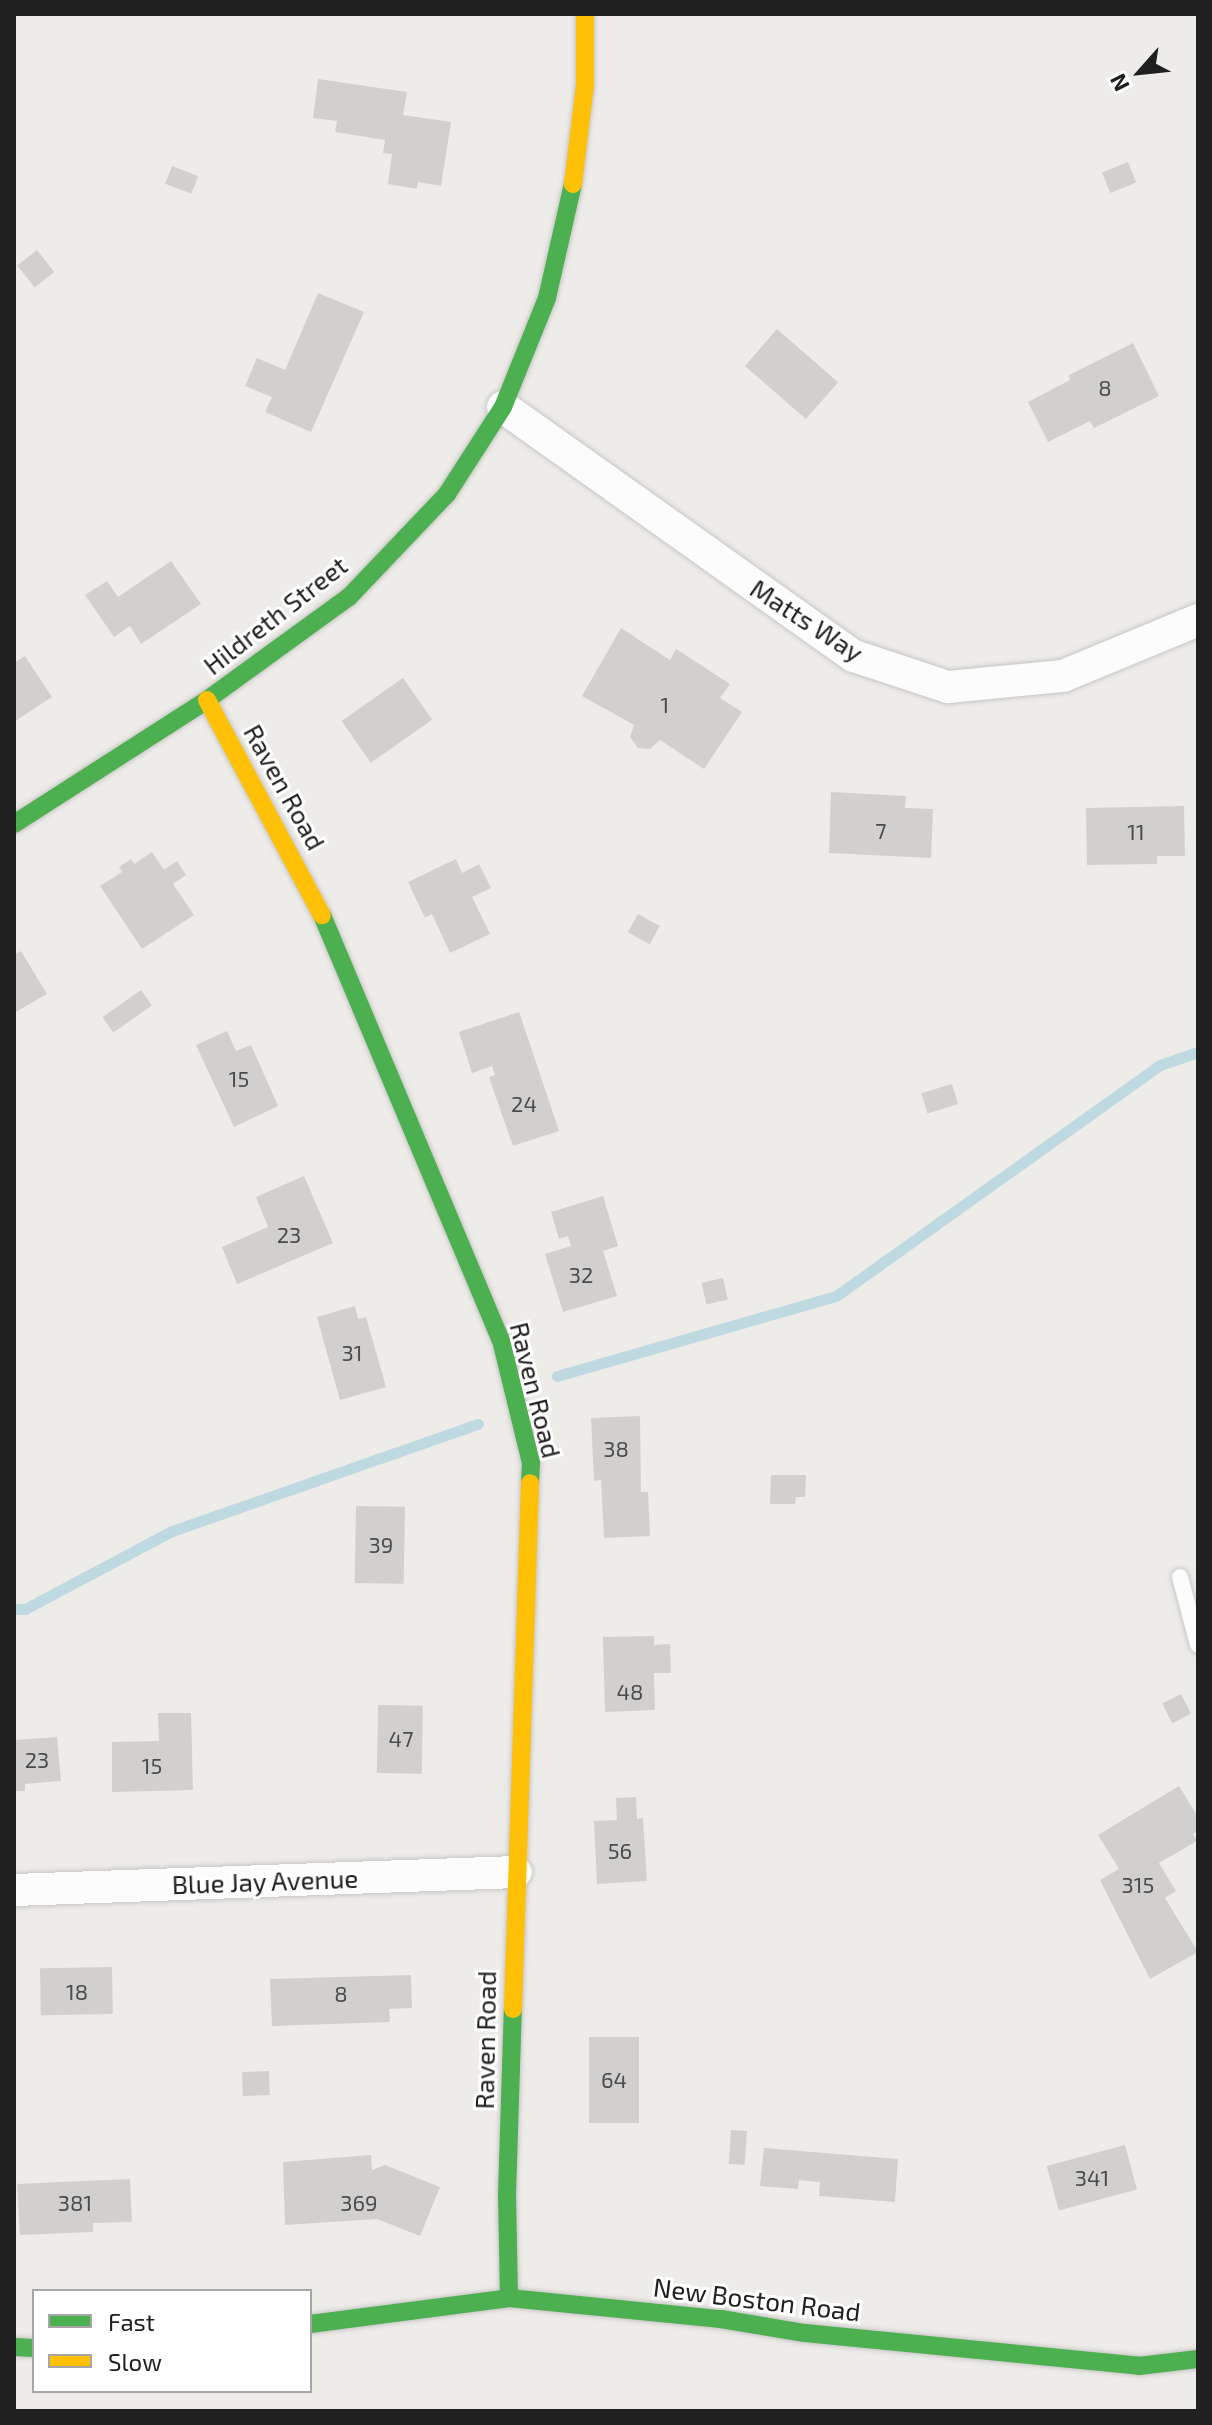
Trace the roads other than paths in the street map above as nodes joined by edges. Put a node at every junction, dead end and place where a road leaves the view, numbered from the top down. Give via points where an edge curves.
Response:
1 (585, 14) edge
2 (503, 407) junction
3 (1198, 620) edge
4 (207, 700) junction
5 (14, 824) edge
6 (1180, 1577) dead end
7 (1198, 1645) edge
8 (516, 1872) junction
9 (14, 1890) edge
10 (509, 2298) junction
11 (312, 2324) edge
12 (1198, 2359) edge

1 - 2 street, Hildreth Street via 585,85 575,176 547,298
2 - 3 street, Matts Way via 854,656 948,687 1063,676
2 - 4 street, Hildreth Street via 447,494 349,597
4 - 5 street, Hildreth Street
4 - 8 street, Raven Road via 313,893 501,1340 531,1463
6 - 7 lane
8 - 9 street, Blue Jay Avenue
8 - 10 street, Raven Road
10 - 11 street, New Boston Road
10 - 12 street, New Boston Road via 1139,2366

